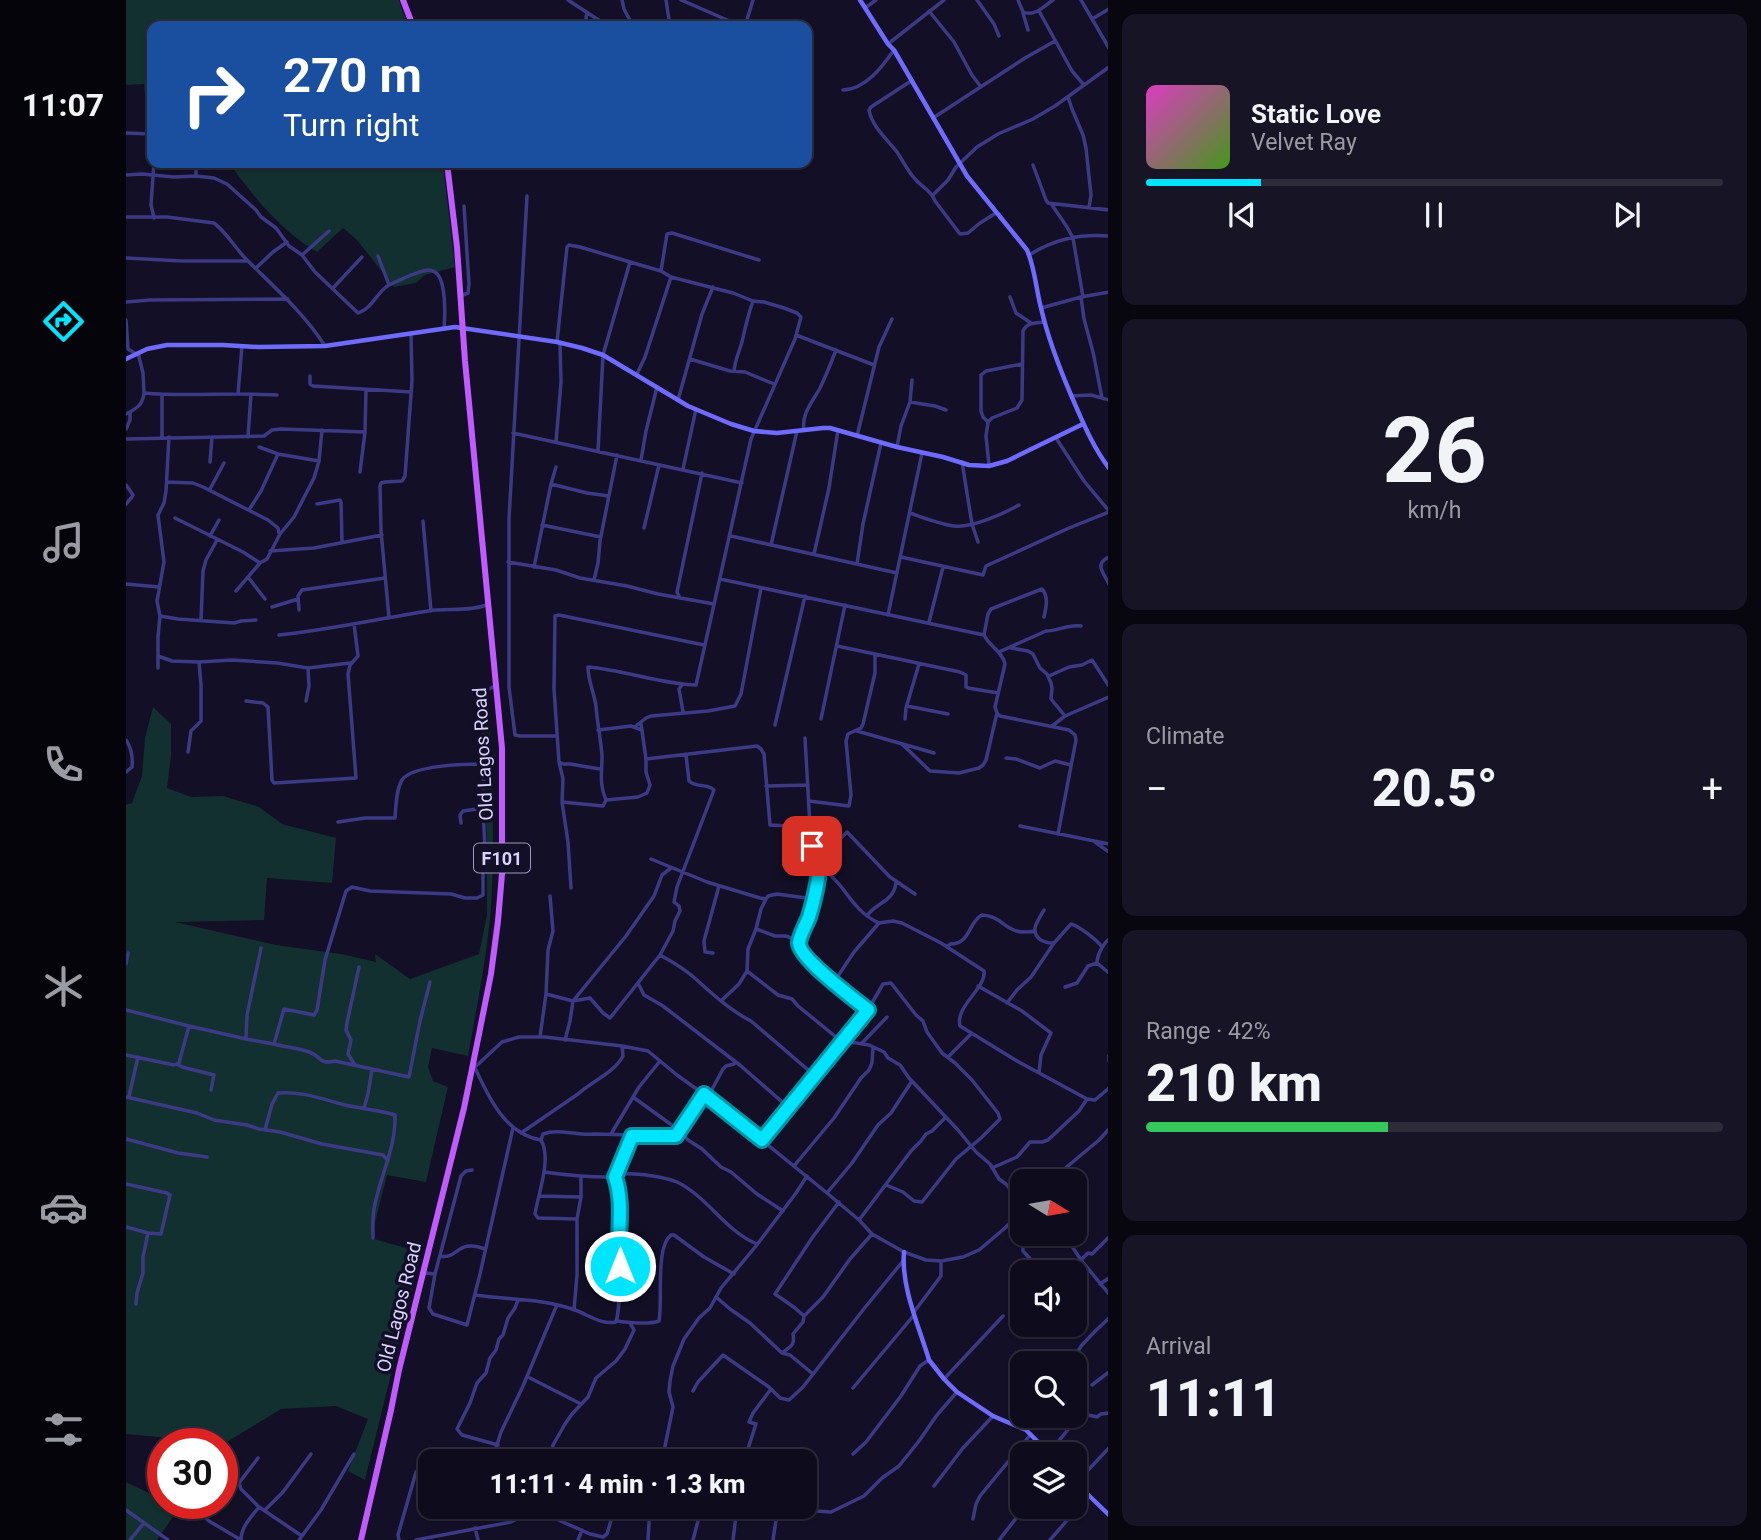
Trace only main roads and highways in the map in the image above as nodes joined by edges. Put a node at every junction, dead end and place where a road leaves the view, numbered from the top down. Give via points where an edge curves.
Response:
1 (403, 0) edge
2 (411, 21) edge
3 (448, 168) edge
4 (361, 1540) edge

1 - 2 main road
3 - 4 main road, Old Lagos Road / F101 via 502,748 502,874 491,974 473,1068

